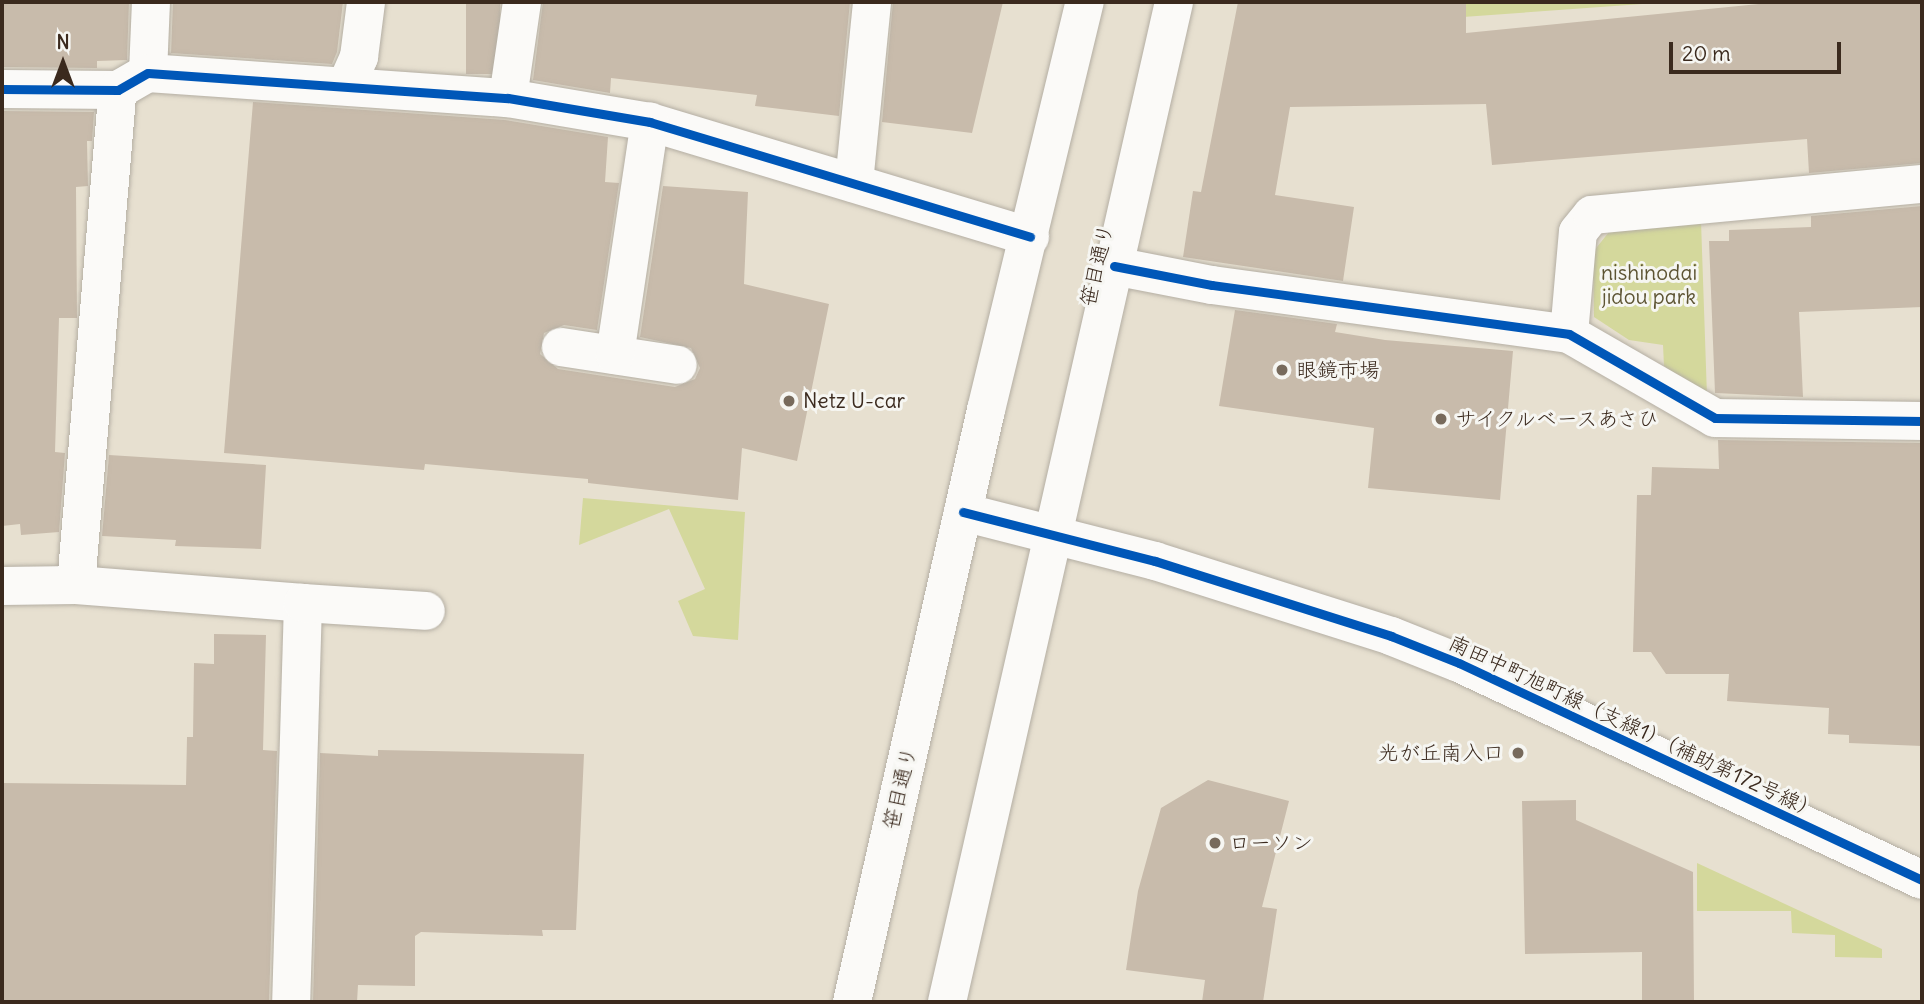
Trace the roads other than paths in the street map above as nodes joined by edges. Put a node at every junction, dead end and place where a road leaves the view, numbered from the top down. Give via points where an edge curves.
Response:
1 (151, 2) edge
2 (366, 2) edge
3 (522, 2) edge
4 (872, 2) edge
5 (1085, 2) edge
6 (1174, 2) edge
7 (133, 81) junction
8 (347, 84) junction
9 (2, 89) edge
10 (508, 99) junction
11 (650, 122) junction
12 (853, 183) junction
13 (1922, 184) edge
14 (1030, 237) junction
15 (1114, 266) junction
16 (1569, 334) junction
17 (561, 347) dead end
18 (615, 355) junction
19 (678, 365) dead end
20 (1922, 421) edge
21 (962, 512) junction
22 (1055, 537) junction
23 (76, 585) junction
24 (2, 586) edge
25 (303, 603) junction
26 (426, 611) dead end
27 (1922, 880) edge
28 (291, 1002) edge
29 (852, 1002) edge
30 (947, 1002) edge

1 - 7 street
2 - 8 street via 359,57
3 - 10 street
4 - 12 street
5 - 14 street, 笹目通り
6 - 15 street, 笹目通り
7 - 8 street
7 - 9 street
7 - 23 street
8 - 10 street
10 - 11 street
11 - 12 street
11 - 18 street
12 - 14 street
13 - 16 street via 1592,215 1578,232
14 - 21 street, 笹目通り
15 - 16 street via 1212,285
15 - 22 street, 笹目通り
16 - 20 street via 1716,418
17 - 18 street
18 - 19 street
21 - 22 street, 南田中町旭町線（支線1）（補助第172号線）
21 - 29 street, 笹目通り
22 - 27 street, 南田中町旭町線（支線1）（補助第172号線） via 1155,561 1447,659
22 - 30 street, 笹目通り
23 - 24 street
23 - 25 street
25 - 26 street
25 - 28 street

